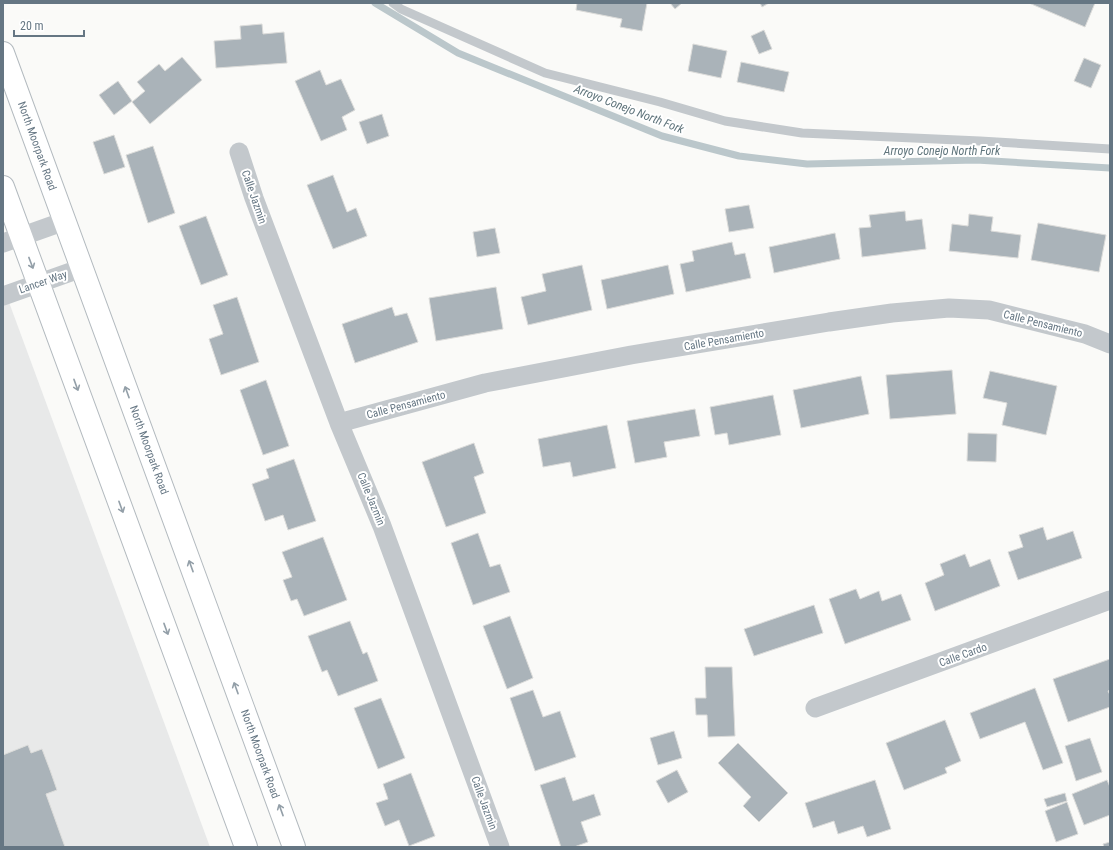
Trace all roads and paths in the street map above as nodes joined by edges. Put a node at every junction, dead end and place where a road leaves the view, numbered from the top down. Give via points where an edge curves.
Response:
1 (393, 3) edge
2 (3, 53) edge
3 (1110, 149) edge
4 (239, 152) dead end
5 (3, 187) edge
6 (65, 221) junction
7 (12, 240) edge
8 (82, 268) junction
9 (39, 283) junction
10 (3, 296) edge
11 (1110, 344) edge
12 (339, 423) junction
13 (1110, 600) edge
14 (815, 708) dead end
15 (246, 847) edge
16 (294, 847) edge
17 (500, 847) edge

1 - 3 lane via 546,73 725,121 802,133
2 - 6 main road, North Moorpark Road
4 - 12 street, Calle Jazmin via 256,205
5 - 7 main road
6 - 7 street
6 - 8 main road, North Moorpark Road
7 -> 9 main road
8 - 9 street, Lancer Way
16 -> 8 main road, North Moorpark Road
9 - 10 street, Lancer Way
9 -> 15 main road
11 - 12 street, Calle Pensamiento via 1052,325 1022,320 989,310 948,308 892,313 631,355 485,383
12 - 17 street, Calle Jazmin via 382,526
13 - 14 street, Calle Cardo

